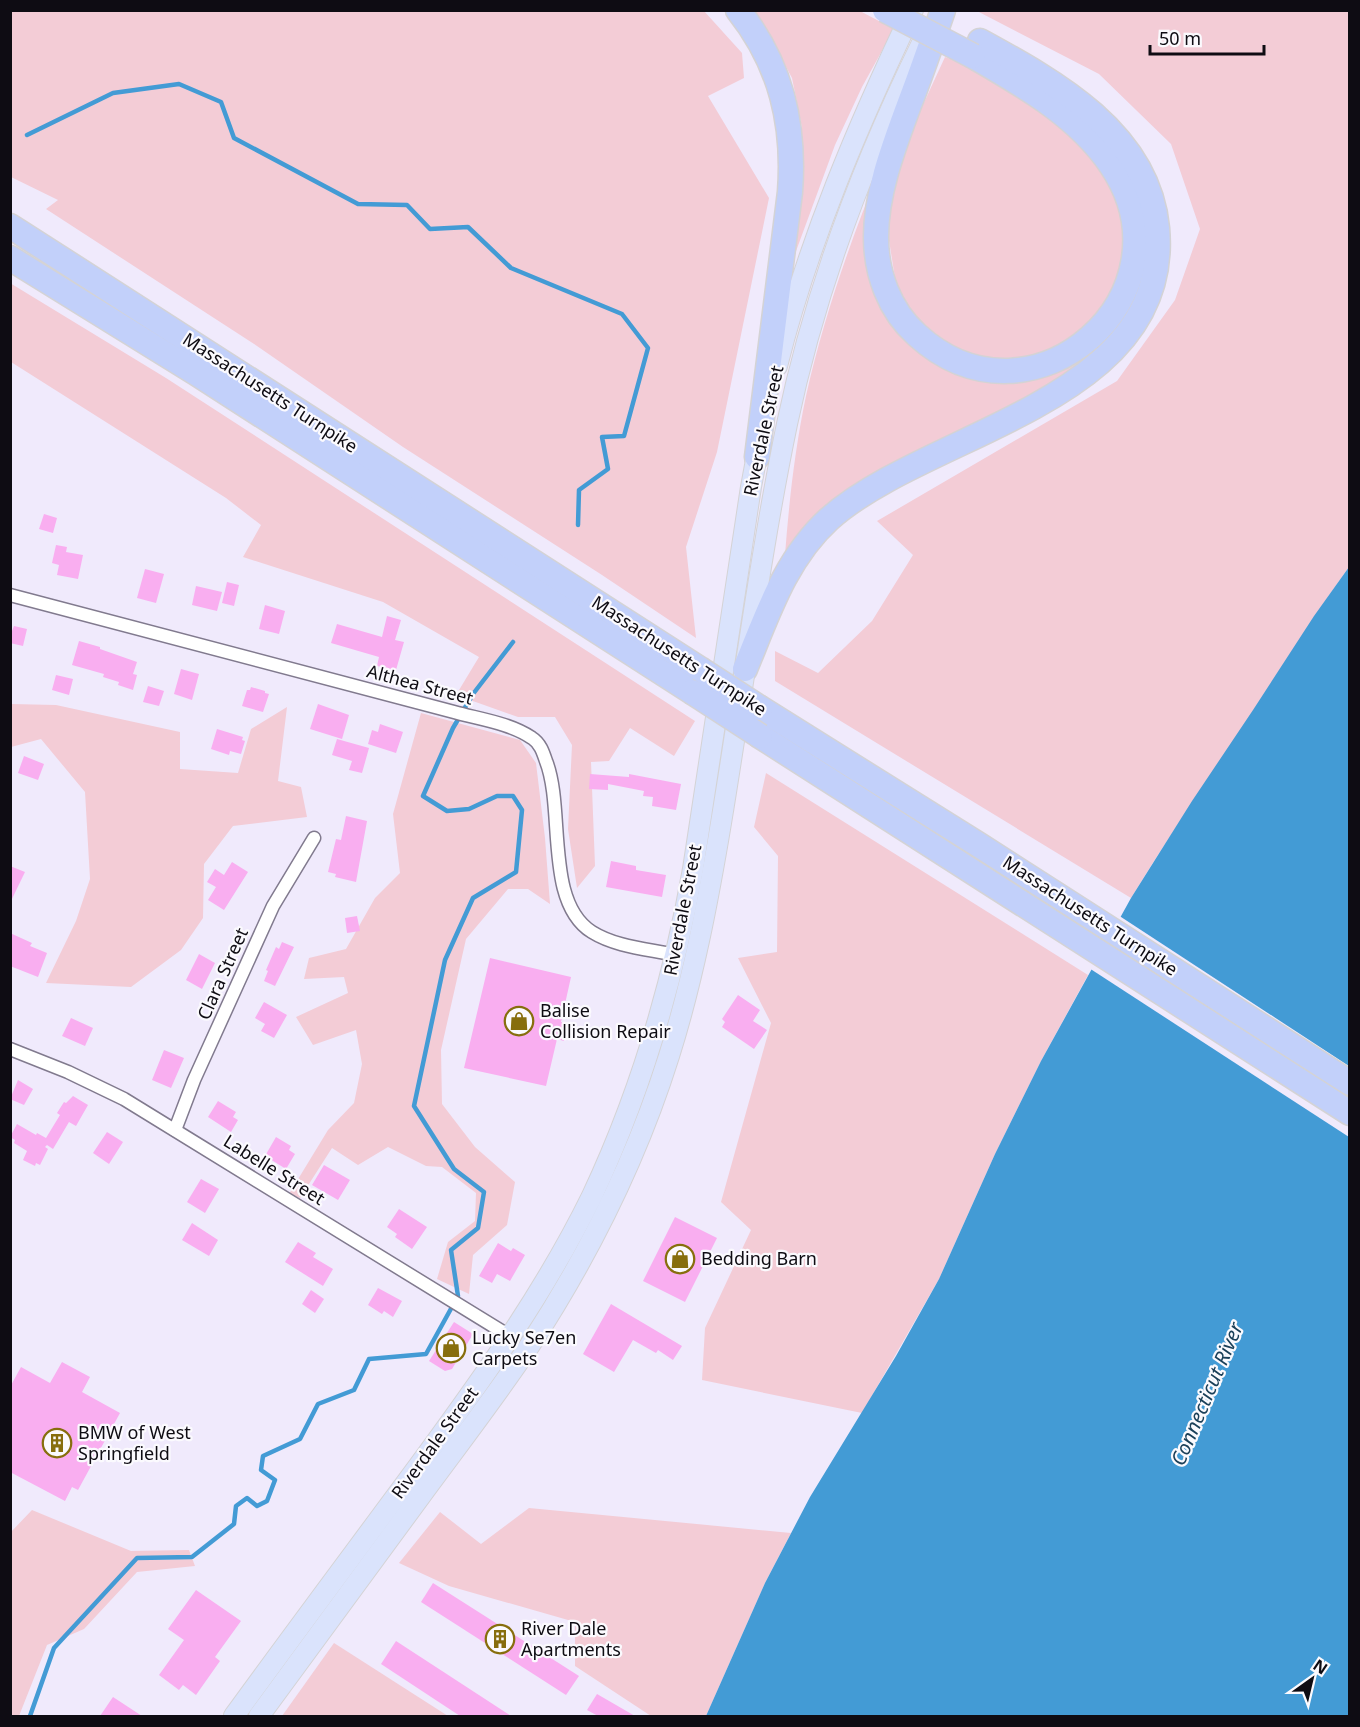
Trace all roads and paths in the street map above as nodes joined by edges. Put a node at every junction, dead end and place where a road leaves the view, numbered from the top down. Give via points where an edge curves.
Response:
1 (738, 10) edge
2 (885, 10) edge
3 (913, 10) edge
4 (922, 10) edge
5 (938, 10) edge
6 (943, 10) edge
7 (976, 48) junction
8 (10, 213) edge
9 (10, 226) edge
10 (44, 248) junction
11 (10, 258) edge
12 (757, 457) junction
13 (10, 595) edge
14 (745, 669) junction
15 (314, 838) dead end
16 (675, 955) junction
17 (10, 1049) edge
18 (1350, 1083) edge
19 (1350, 1113) edge
20 (175, 1130) junction
21 (511, 1337) junction
22 (234, 1716) edge
23 (259, 1716) edge

1 - 12 highway via 756,33 776,73 788,118 791,153 790,192
2 - 7 highway, bridge
3 - 12 main road, Riverdale Street via 815,238 778,360
4 - 7 highway
5 - 14 main road, Riverdale Street via 870,155 818,299 785,436
6 - 7 highway via 881,195 876,235 881,275 902,320 940,354 981,369 1032,368 1057,360 1084,344 1115,310 1134,263 1134,226 1124,187 1095,145 1057,109
7 - 14 highway via 1041,75 1070,94 1100,121 1133,160 1148,188 1156,218 1157,261 1151,289 1132,327 1114,349 1082,376 1035,406 886,481 830,519 805,545 786,574
8 - 10 highway
9 - 10 highway, Massachusetts Turnpike
10 - 18 highway, Massachusetts Turnpike, bridge
11 - 19 highway, Massachusetts Turnpike, bridge
12 - 16 main road, Riverdale Street via 693,869
13 - 16 street, Althea Street via 454,712 532,738 542,749 553,786 560,866 565,893 576,917 606,939
14 - 23 main road, Riverdale Street via 691,981 662,1077 630,1162 579,1263 528,1348
15 - 20 street, Clara Street via 273,906
16 - 21 main road, Riverdale Street via 644,1066 615,1145 566,1245
17 - 20 street, Labelle Street via 95,1084
20 - 21 street, Labelle Street
21 - 22 main road, Riverdale Street

